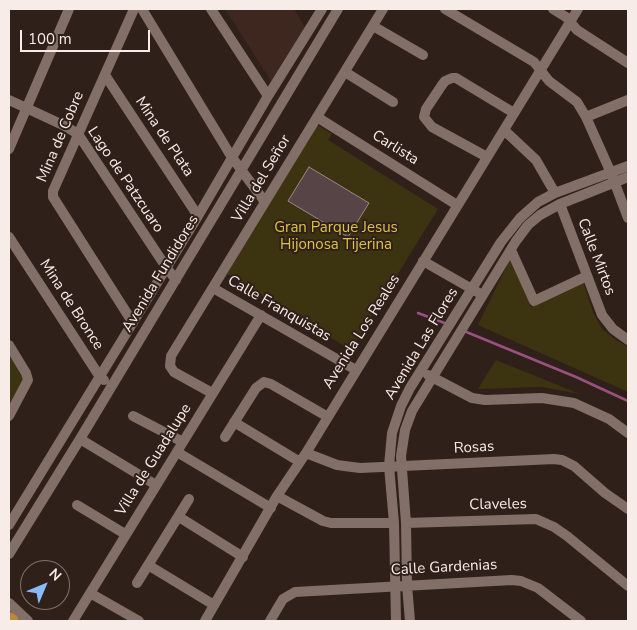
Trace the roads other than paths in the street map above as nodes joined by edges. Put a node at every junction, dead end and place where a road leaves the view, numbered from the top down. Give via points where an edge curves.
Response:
1 (69, 9) edge
2 (134, 9) edge
3 (142, 9) edge
4 (211, 9) edge
5 (322, 9) edge
6 (338, 9) edge
7 (383, 9) edge
8 (445, 9) edge
9 (553, 9) edge
10 (578, 9) edge
11 (570, 22) junction
12 (373, 26) junction
13 (423, 55) dead end
14 (628, 63) edge
15 (540, 70) junction
16 (344, 72) junction
17 (104, 75) junction
18 (268, 96) junction
19 (9, 100) edge
20 (628, 100) edge
21 (393, 102) dead end
22 (26, 108) junction
23 (514, 113) junction
24 (317, 117) junction
25 (586, 117) junction
26 (504, 130) junction
27 (78, 134) junction
28 (9, 149) edge
29 (231, 156) junction
30 (487, 157) junction
31 (628, 166) edge
32 (242, 170) junction
33 (628, 177) edge
34 (613, 178) junction
35 (555, 193) junction
36 (264, 202) junction
37 (560, 204) junction
38 (457, 205) junction
39 (198, 216) junction
40 (628, 218) edge
41 (9, 237) edge
42 (511, 250) junction
43 (424, 261) junction
44 (166, 268) junction
45 (587, 276) junction
46 (176, 280) junction
47 (213, 288) junction
48 (473, 289) junction
49 (483, 296) junction
50 (261, 315) junction
51 (133, 323) junction
52 (628, 340) edge
53 (9, 345) edge
54 (356, 370) junction
55 (421, 371) junction
56 (100, 377) junction
57 (433, 378) junction
58 (111, 385) junction
59 (212, 394) junction
60 (9, 416) edge
61 (133, 416) dead end
62 (328, 417) junction
63 (234, 422) junction
64 (628, 433) edge
65 (226, 437) dead end
66 (80, 439) junction
67 (182, 442) junction
68 (177, 452) junction
69 (306, 453) junction
70 (300, 462) junction
71 (389, 466) junction
72 (401, 466) junction
73 (156, 485) junction
74 (278, 496) junction
75 (189, 499) dead end
76 (9, 503) edge
77 (77, 506) dead end
78 (271, 508) junction
79 (628, 509) edge
80 (17, 512) junction
81 (178, 517) junction
82 (28, 522) junction
83 (394, 523) junction
84 (406, 523) junction
85 (9, 526) edge
86 (125, 534) junction
87 (9, 554) edge
88 (243, 558) junction
89 (148, 565) junction
90 (626, 581) edge
91 (137, 583) dead end
92 (395, 585) junction
93 (407, 585) junction
94 (90, 593) junction
95 (9, 603) edge
96 (214, 605) junction
97 (9, 619) edge
98 (12, 621) edge
99 (28, 621) edge
100 (73, 621) edge
101 (139, 621) edge
102 (204, 621) edge
103 (270, 621) edge
104 (396, 621) edge
105 (410, 621) edge
106 (582, 621) edge

1 - 22 street
2 - 17 street, Mina de Cobre
3 - 29 street
4 - 18 street
5 - 18 street, Avenida Fundidores
6 - 32 street, Avenida Fundidores
7 - 12 street, Villa del Señor
8 - 15 street via 534,62
9 - 11 street
10 - 11 street, Avenida Los Reales
11 - 14 street
11 - 15 street, Avenida Los Reales
12 - 13 street
12 - 16 street, Villa del Señor
15 - 23 street, Avenida Los Reales
15 - 25 street via 577,102
16 - 21 street
16 - 24 street, Villa del Señor
17 - 27 street, Mina de Cobre
17 - 39 street, Mina de Plata
18 - 29 street, Avenida Fundidores
19 - 22 street, Lago de Patzcuaro
20 - 25 street
22 - 27 street, Lago de Patzcuaro
22 - 28 street
23 - 26 street, Avenida Los Reales
23 - 30 street via 456,78 442,84 426,109 424,117 432,127
24 - 36 street, Villa del Señor
24 - 38 street, Carlista
25 - 34 street
26 - 30 street, Avenida Los Reales
26 - 35 street via 536,160
27 - 44 street, Lago de Patzcuaro
27 - 51 street, Mina de Cobre via 52,197
29 - 32 street
29 - 39 street, Avenida Fundidores
30 - 38 street, Avenida Los Reales
31 - 34 street, Avenida Las Flores
32 - 36 street
32 - 46 street, Avenida Fundidores
33 - 34 street, Avenida Las Flores
34 - 35 street, Avenida Las Flores
34 - 37 street, Avenida Las Flores
34 - 40 street
35 - 48 street, Avenida Las Flores via 538,202 511,228
36 - 47 street, Villa del Señor
37 - 42 street, Avenida Las Flores via 533,220
37 - 45 street, Calle Mirtos
38 - 43 street, Avenida Los Reales
39 - 44 street, Avenida Fundidores
41 - 56 street, Mina de Bronce
42 - 45 street via 534,301
42 - 49 street, Avenida Las Flores
43 - 48 street
43 - 54 street, Avenida Los Reales
44 - 46 street, Lago de Patzcuaro
44 - 51 street, Avenida Fundidores
45 - 52 street, Calle Mirtos via 602,315
46 - 58 street, Avenida Fundidores
47 - 50 street, Calle Franquistas
47 - 59 street, Villa del Señor via 173,352 170,366 178,375
48 - 49 street
48 - 55 street, Avenida Las Flores
49 - 57 street, Avenida Las Flores
50 - 54 street, Calle Franquistas
50 - 59 street, Villa de Guadalupe
51 - 56 street, Avenida Fundidores
53 - 60 street via 28,380
54 - 62 street, Avenida Los Reales
55 - 57 street
55 - 71 street, Avenida Las Flores via 396,419
56 - 58 street, Mina de Bronce
56 - 80 street, Avenida Fundidores
57 - 64 street via 472,398 542,398 574,403 609,419
57 - 72 street, Avenida Las Flores via 408,421
58 - 66 street, Avenida Fundidores
59 - 67 street, Villa de Guadalupe
61 - 67 street
62 - 63 street via 271,384 261,382
62 - 69 street, Avenida Los Reales
63 - 65 street
63 - 70 street
66 - 73 street
66 - 82 street, Avenida Fundidores
67 - 68 street, Villa de Guadalupe
68 - 73 street, Villa de Guadalupe
68 - 78 street
69 - 70 street, Avenida Los Reales
69 - 71 street, Rosas via 347,467
70 - 74 street, Avenida Los Reales
71 - 72 street, Rosas
71 - 83 street, Avenida Las Flores
72 - 79 street, Rosas via 562,460
72 - 84 street, Avenida Las Flores
73 - 86 street, Villa de Guadalupe
74 - 78 street, Avenida Los Reales
74 - 83 street via 331,523
75 - 81 street
76 - 80 street
77 - 86 street
78 - 88 street, Avenida Los Reales
80 - 82 street
80 - 85 street, Avenida Fundidores
81 - 88 street
81 - 89 street
82 - 87 street, Avenida Fundidores
83 - 92 street, Avenida Las Flores
84 - 90 street, Claveles via 536,519 554,527
84 - 93 street, Avenida Las Flores
86 - 94 street, Villa de Guadalupe
88 - 96 street, Avenida Los Reales
89 - 91 street
89 - 96 street
92 - 93 street, Calle Gardenias
92 - 103 street, Calle Gardenias via 295,592 283,599
92 - 104 street, Avenida Las Flores
93 - 105 street, Avenida Las Flores
93 - 106 street, Calle Gardenias via 521,581 538,588
94 - 100 street, Villa de Guadalupe
94 - 101 street
95 - 99 street
96 - 102 street, Avenida Los Reales
97 - 98 main road

